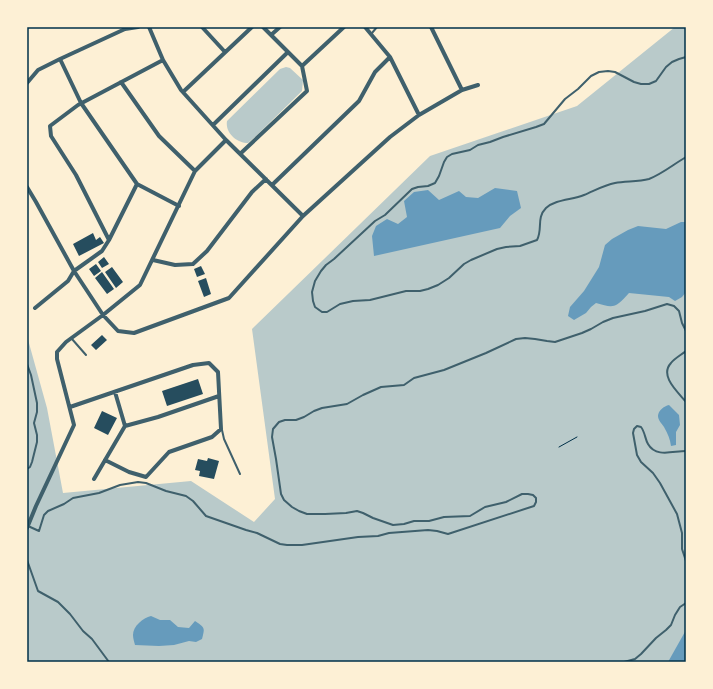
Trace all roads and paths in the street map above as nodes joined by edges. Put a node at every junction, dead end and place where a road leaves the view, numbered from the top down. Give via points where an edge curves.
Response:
1 (138, 27) edge
2 (149, 27) edge
3 (202, 27) edge
4 (252, 27) edge
5 (263, 27) edge
6 (280, 27) edge
7 (344, 27) edge
8 (365, 27) edge
9 (377, 27) edge
10 (431, 27) edge
11 (371, 34) junction
12 (271, 35) junction
13 (225, 52) junction
14 (288, 52) junction
15 (390, 57) junction
16 (686, 57) edge
17 (60, 59) junction
18 (163, 60) junction
19 (302, 66) junction
20 (121, 82) junction
21 (27, 83) edge
22 (478, 85) dead end
23 (462, 90) junction
24 (183, 92) junction
25 (82, 103) junction
26 (419, 115) junction
27 (213, 125) junction
28 (226, 140) junction
29 (240, 154) junction
30 (686, 157) edge
31 (195, 171) junction
32 (266, 179) junction
33 (137, 184) junction
34 (272, 185) junction
35 (27, 187) edge
36 (179, 206) junction
37 (303, 216) junction
38 (110, 240) junction
39 (152, 260) junction
40 (74, 271) junction
41 (35, 308) dead end
42 (103, 315) junction
43 (686, 331) edge
44 (71, 338) junction
45 (686, 351) edge
46 (86, 355) dead end
47 (27, 364) edge
48 (115, 392) junction
49 (219, 396) junction
50 (686, 402) edge
51 (70, 408) junction
52 (125, 426) junction
53 (222, 428) junction
54 (577, 437) dead end
55 (559, 447) dead end
56 (686, 451) edge
57 (105, 460) junction
58 (27, 469) edge
59 (240, 474) dead end
60 (94, 479) dead end
61 (27, 527) edge
62 (27, 560) edge
63 (686, 560) edge
64 (686, 603) edge
65 (109, 662) edge
66 (624, 662) edge

1 - 17 street via 125,29
2 - 18 street
3 - 13 street
4 - 13 street
5 - 12 street
6 - 12 street
7 - 19 street
8 - 11 street
9 - 11 lane
10 - 23 street
11 - 15 street
12 - 14 street
13 - 24 street
14 - 19 street
14 - 27 street
15 - 26 street
15 - 34 street via 375,72 359,101
16 - 30 lane via 672,62 656,81 649,84 634,82 615,72 599,72 565,99 544,124 452,154 444,162 435,183 412,189 326,265 315,280 312,301 315,307 327,312 340,304 353,301 428,289 438,285 472,260 506,246 520,246 537,240 542,214 553,204 616,183 648,179
17 - 21 street via 38,70
17 - 25 street
18 - 20 street
18 - 24 street
19 - 29 street via 307,91
20 - 25 street
20 - 31 street via 159,136
22 - 23 street
23 - 26 street
24 - 27 street
25 - 33 street
25 - 38 street via 50,126 50,136 76,175
26 - 37 street via 390,137
27 - 28 street
28 - 29 street
28 - 31 street
29 - 32 street
31 - 36 street
32 - 34 street
32 - 39 street via 252,192 207,251 193,264 175,265
33 - 36 street
33 - 38 street
34 - 37 street
35 - 40 street
36 - 39 street
37 - 42 street via 229,298 134,333 118,331
38 - 40 street via 102,251
39 - 42 street via 140,285
40 - 41 street via 68,281
40 - 42 street
42 - 44 street
43 - 61 lane via 679,311 667,304 612,318 582,333 555,342 516,339 444,370 414,378 404,385 381,387 347,404 322,408 296,420 279,422 273,429 281,494 292,507 307,514 357,511 393,525 444,517 470,516 485,507 506,502 522,494 533,495 536,498 534,506 448,534 428,530 389,532 378,536 302,545 280,544 257,533 206,516 186,496 138,482 73,498 48,511 44,515 39,531
44 - 46 lane
44 - 51 street via 57,352
45 - 50 lane via 671,363 666,375
47 - 58 lane via 37,402 34,423 37,442 32,462
48 - 49 street via 193,364 209,363 218,372
48 - 51 street
48 - 52 street
49 - 52 street
49 - 53 street
51 - 61 street via 74,425
52 - 57 street
53 - 57 street via 212,437 169,452 146,477
53 - 59 lane via 224,439
54 - 55 path
56 - 63 lane via 660,453 649,446 641,427 637,426 632,433 637,455 660,483 677,514
57 - 60 street
62 - 65 lane via 38,591 58,602 70,614
64 - 66 lane via 680,607 671,625 641,654

